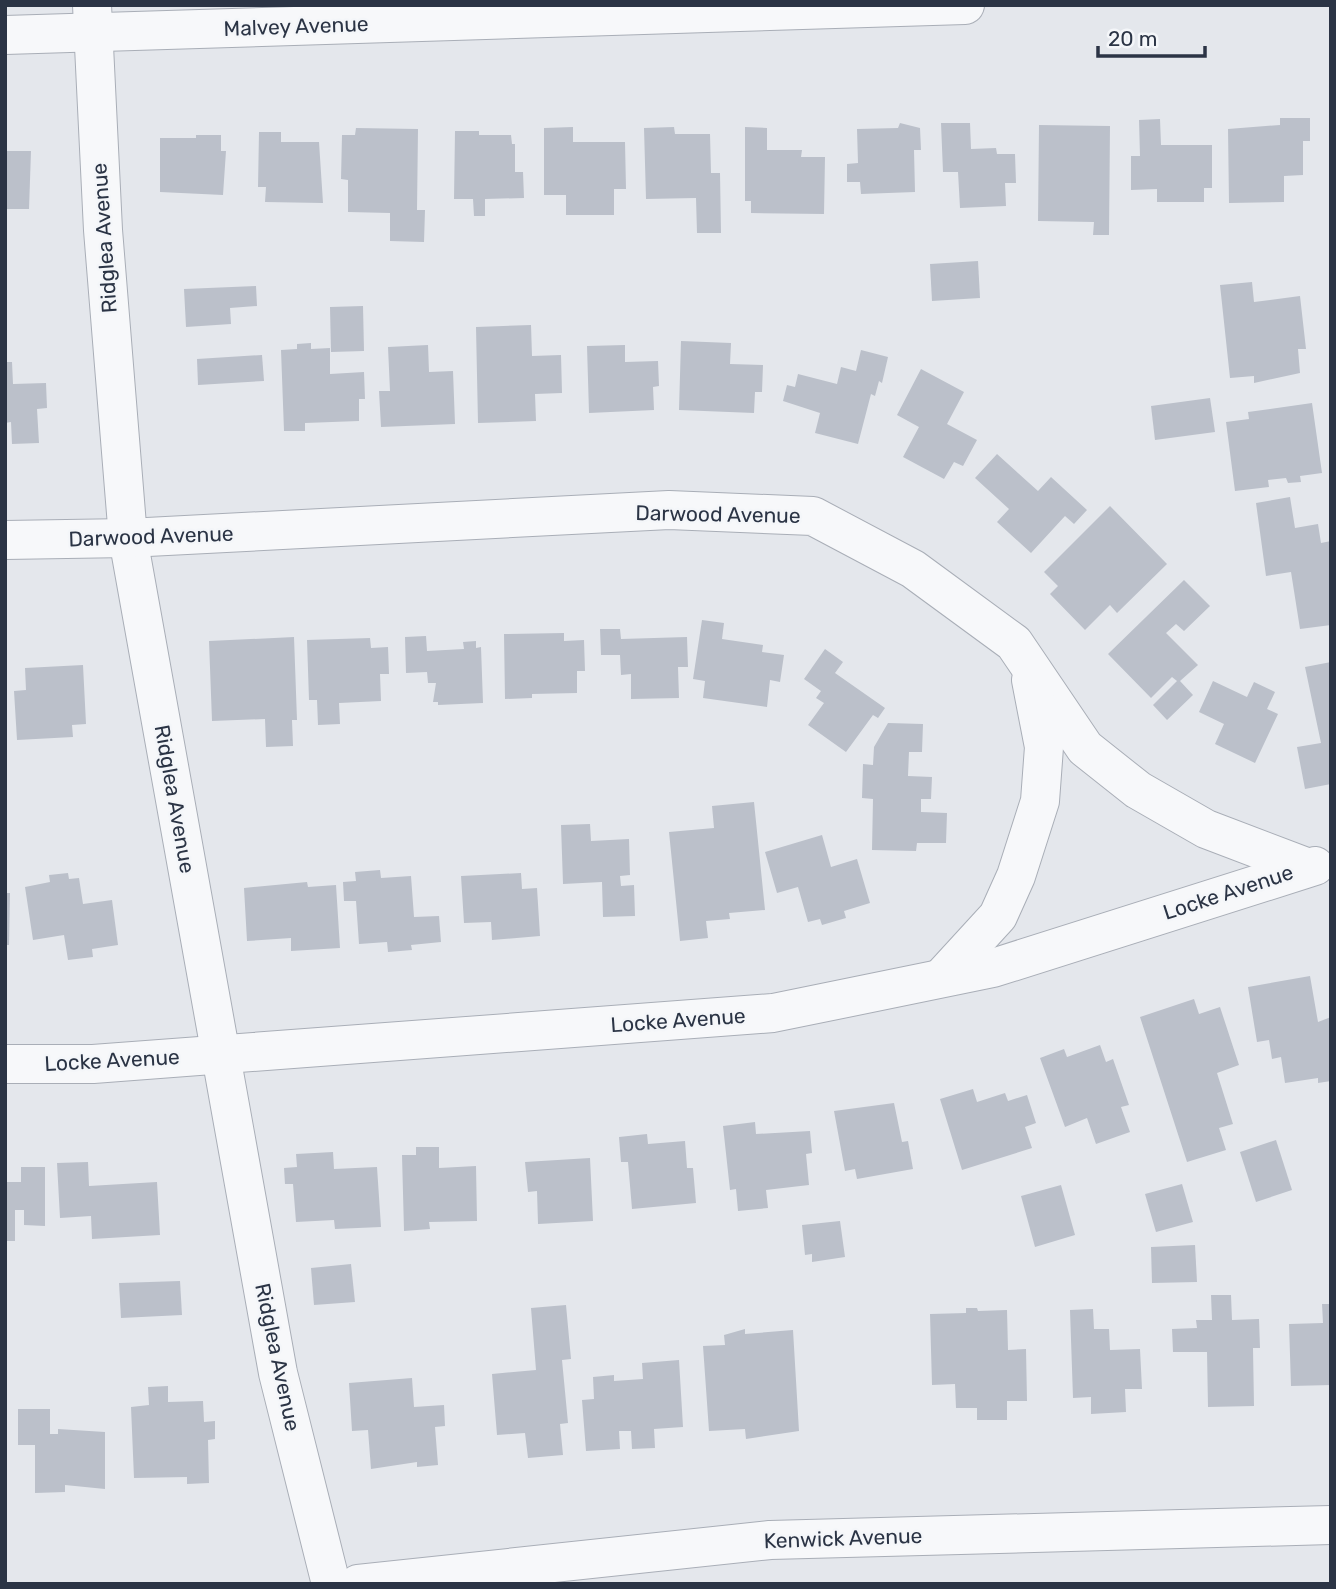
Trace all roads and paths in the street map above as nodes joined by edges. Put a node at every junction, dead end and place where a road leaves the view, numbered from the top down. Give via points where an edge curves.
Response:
1 (965, 5) edge
2 (92, 19) edge
3 (5, 36) edge
4 (128, 538) junction
5 (5, 540) edge
6 (1029, 668) junction
7 (1318, 866) edge
8 (943, 976) junction
9 (221, 1054) junction
10 (5, 1064) edge
11 (1331, 1525) edge
12 (331, 1584) edge
13 (358, 1584) edge

1 - 2 street, Malvey Avenue
2 - 3 street, Malvey Avenue
2 - 4 street, Ridglea Avenue via 103,230
4 - 5 street, Darwood Avenue
4 - 6 street, Darwood Avenue via 669,510 813,516 913,569 1014,643
4 - 9 street, Ridglea Avenue
6 - 7 street, Darwood Avenue via 1085,748 1138,790 1206,829
6 - 8 street via 1044,747 1040,801 998,916
7 - 8 street, Locke Avenue via 993,968
8 - 9 street, Locke Avenue via 773,1013
9 - 10 street, Locke Avenue via 93,1064
9 - 12 street, Ridglea Avenue via 278,1373
11 - 13 street, Kenwick Avenue via 770,1540

